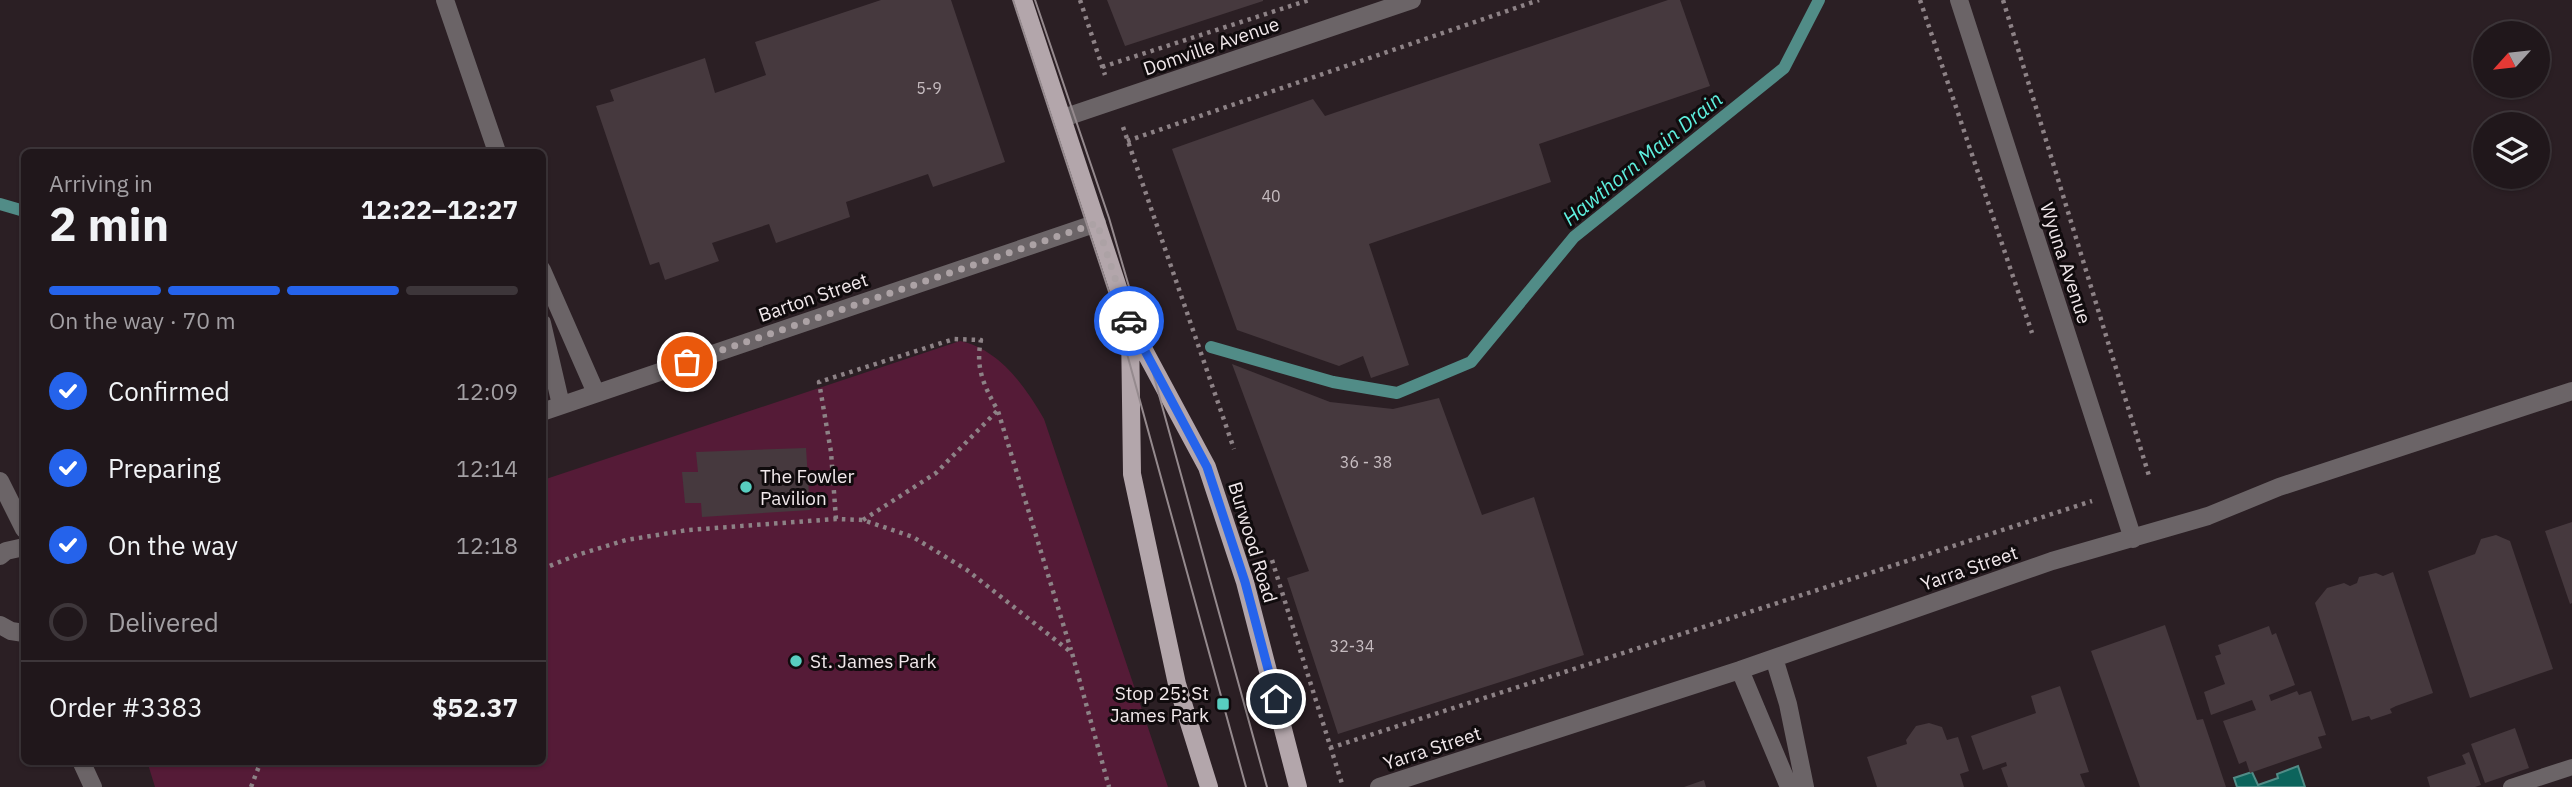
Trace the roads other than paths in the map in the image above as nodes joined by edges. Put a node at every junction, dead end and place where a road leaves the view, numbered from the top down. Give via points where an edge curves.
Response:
1 (445, 0) edge
2 (1023, 0) edge
3 (1412, 0) edge
4 (1959, 0) edge
5 (1063, 117) junction
6 (496, 149) edge
7 (1097, 223) junction
8 (546, 279) edge
9 (1130, 324) junction
10 (546, 340) edge
11 (2572, 391) edge
12 (596, 393) junction
13 (561, 405) junction
14 (546, 411) edge
15 (0, 481) edge
16 (21, 523) edge
17 (2133, 540) junction
18 (21, 548) edge
19 (0, 556) edge
20 (0, 625) edge
21 (21, 633) edge
22 (1774, 659) junction
23 (1740, 670) junction
24 (83, 765) edge
25 (89, 765) edge
26 (2572, 767) edge
27 (93, 787) edge
28 (1209, 787) edge
29 (1298, 787) edge
30 (1380, 787) edge
31 (1789, 787) edge
32 (1805, 787) edge
33 (2511, 787) edge

1 - 6 street
2 - 5 main road, Burwood Road
3 - 5 street, Domville Avenue
4 - 17 street, Wyuna Avenue
5 - 7 main road, Burwood Road
7 - 9 main road, Burwood Road
7 - 12 street, Barton Street
8 - 12 street
9 - 28 main road, Burwood Road via 1132,474 1177,684
9 - 29 main road, Burwood Road via 1207,467 1245,582
10 - 13 street
11 - 17 street, Yarra Street
12 - 13 street, Barton Street
13 - 14 street, Barton Street
15 - 16 street
17 - 22 street, Yarra Street via 2052,561
18 - 19 street
20 - 21 street
22 - 23 street, Yarra Street
22 - 32 street
23 - 30 street, Yarra Street
23 - 31 street
24 - 27 street
25 - 27 street
26 - 33 lane

